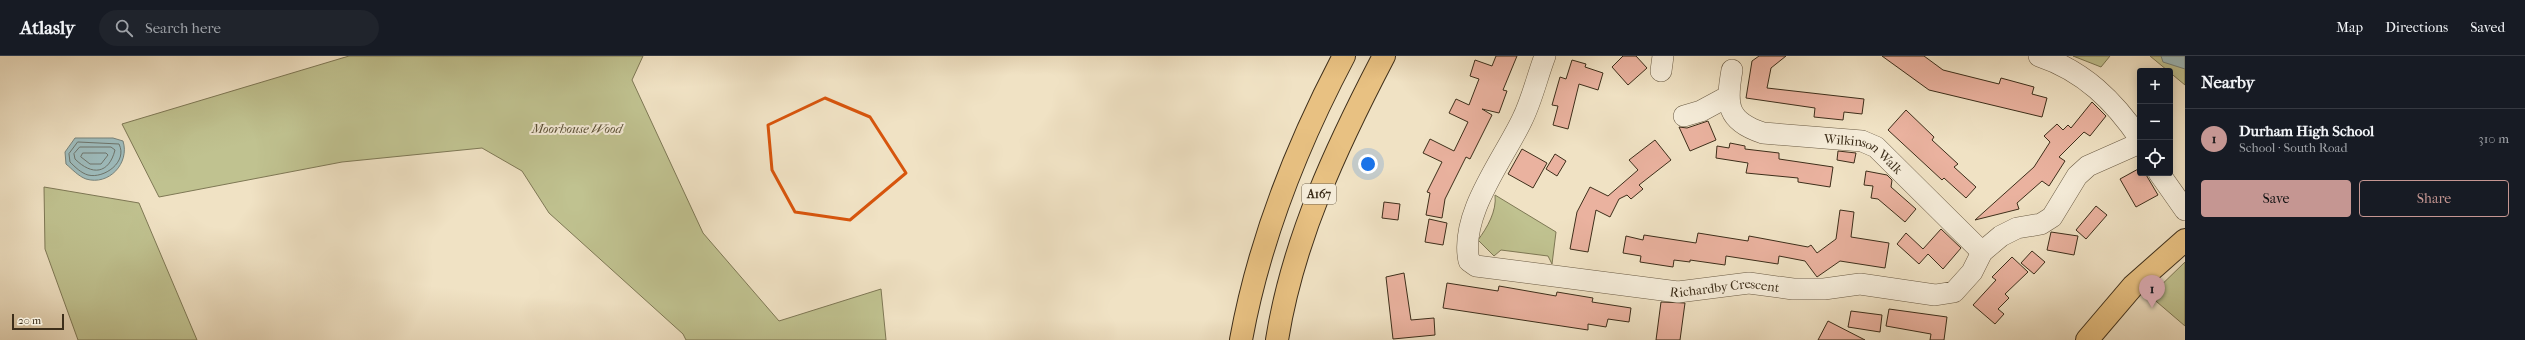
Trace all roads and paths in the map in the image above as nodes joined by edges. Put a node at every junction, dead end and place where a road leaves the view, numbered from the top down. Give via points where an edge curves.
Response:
1 (1344, 56) edge
2 (1384, 56) edge
3 (1545, 56) edge
4 (2039, 56) edge
5 (1732, 70) dead end
6 (1727, 97) junction
7 (1684, 116) dead end
8 (2137, 135) edge
9 (2137, 144) edge
10 (2161, 176) edge
11 (2185, 210) edge
12 (2185, 240) edge
13 (1982, 252) junction
14 (1241, 340) edge
15 (1277, 340) edge
16 (2086, 340) edge

1 - 14 main road, A167 via 1318,105 1273,219 1251,290
2 - 15 main road, A167 via 1329,168 1294,265
3 - 13 street, Richardby Crescent via 1523,119 1472,216 1467,252 1469,261 1476,266 1678,292 1748,283 1792,289 1824,289 1860,284 1935,295 1954,292 1964,284
4 - 8 street via 2079,75 2104,93
5 - 6 street
6 - 7 street via 1701,111
6 - 13 street, Wilkinson Walk via 1736,117 1748,128 1763,133 1862,141 1876,147
9 - 13 street, Richardby Crescent via 2088,166 2076,176 2052,217 2041,224 2017,228 2001,236
10 - 11 street
12 - 16 main road via 2133,286

